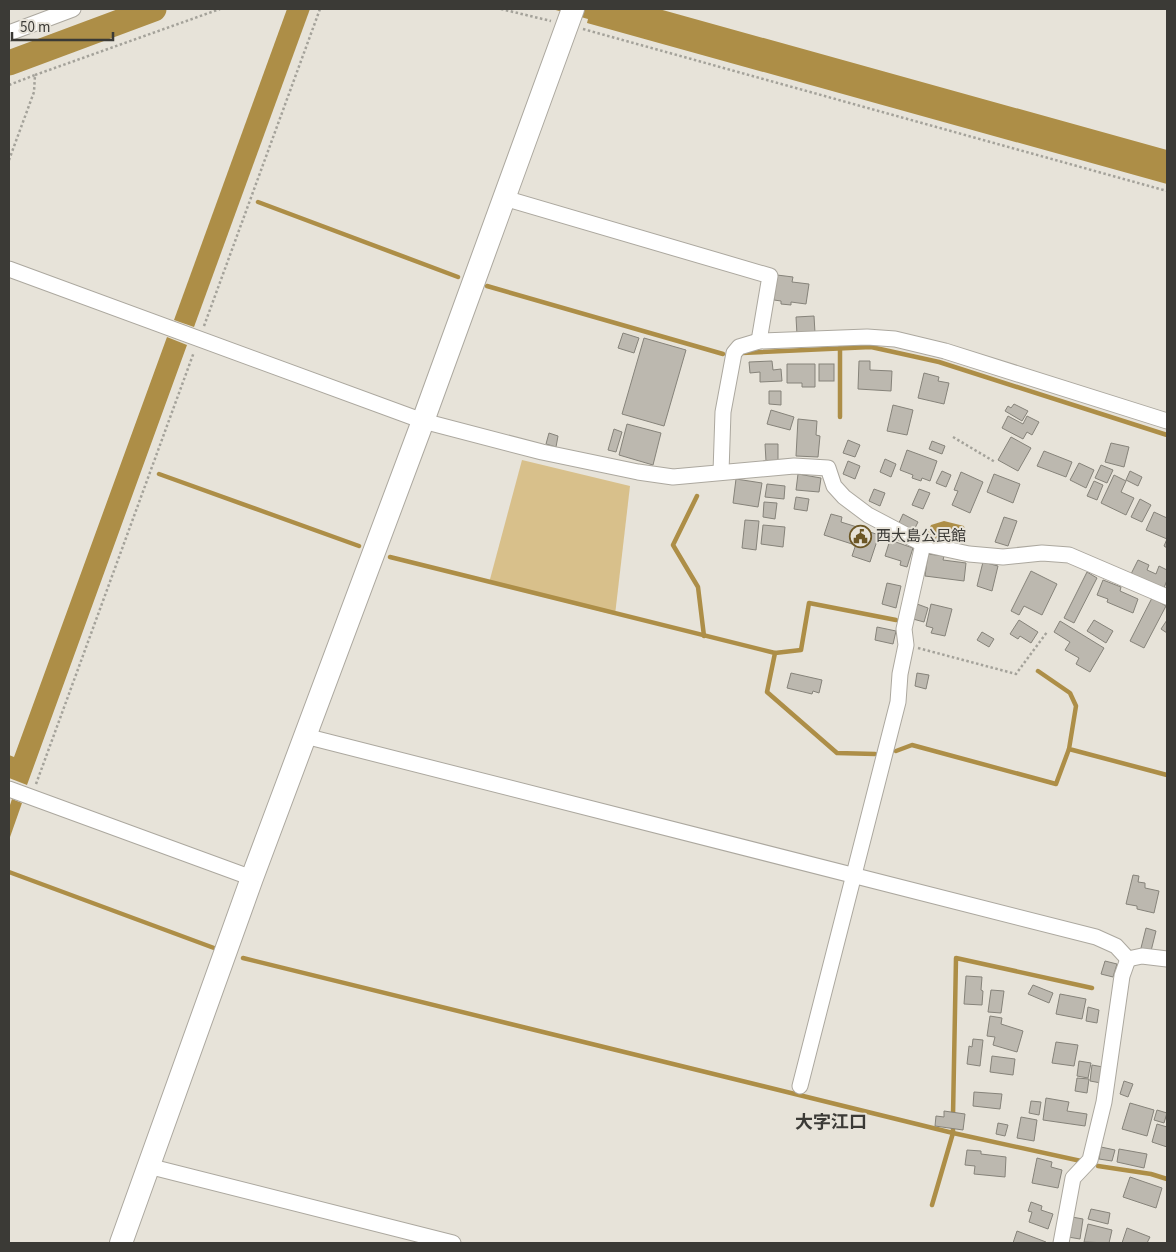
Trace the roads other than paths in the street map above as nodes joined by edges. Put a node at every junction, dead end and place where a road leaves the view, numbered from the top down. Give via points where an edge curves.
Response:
1 (73, 9) edge
2 (570, 17) edge
3 (9, 33) edge
4 (504, 198) junction
5 (9, 269) edge
6 (759, 341) junction
7 (423, 421) junction
8 (1167, 421) edge
9 (721, 472) junction
10 (923, 544) junction
11 (1167, 597) edge
12 (305, 736) junction
13 (9, 788) edge
14 (853, 875) junction
15 (252, 878) junction
16 (1167, 959) edge
17 (1128, 960) junction
18 (800, 1086) dead end
19 (148, 1166) junction
20 (121, 1243) edge
21 (453, 1243) edge
22 (1061, 1243) edge

1 - 3 street
2 - 4 street
4 - 6 street via 770,276
4 - 7 street
5 - 7 street
6 - 8 street via 895,339 946,351
6 - 9 street via 739,347 734,354 723,412
7 - 9 street via 542,452 638,472 673,477
7 - 12 street
9 - 10 street via 794,466 828,468 834,486 844,497 868,515
10 - 11 street via 969,554 1069,555
10 - 14 street via 904,629 906,645 898,702
12 - 14 street
12 - 15 street
13 - 15 street
14 - 17 street via 1096,937 1116,946
14 - 18 street
15 - 19 street
16 - 17 street via 1142,956
17 - 22 street via 1122,976 1095,1141 1090,1160 1073,1178
19 - 20 street
19 - 21 street

